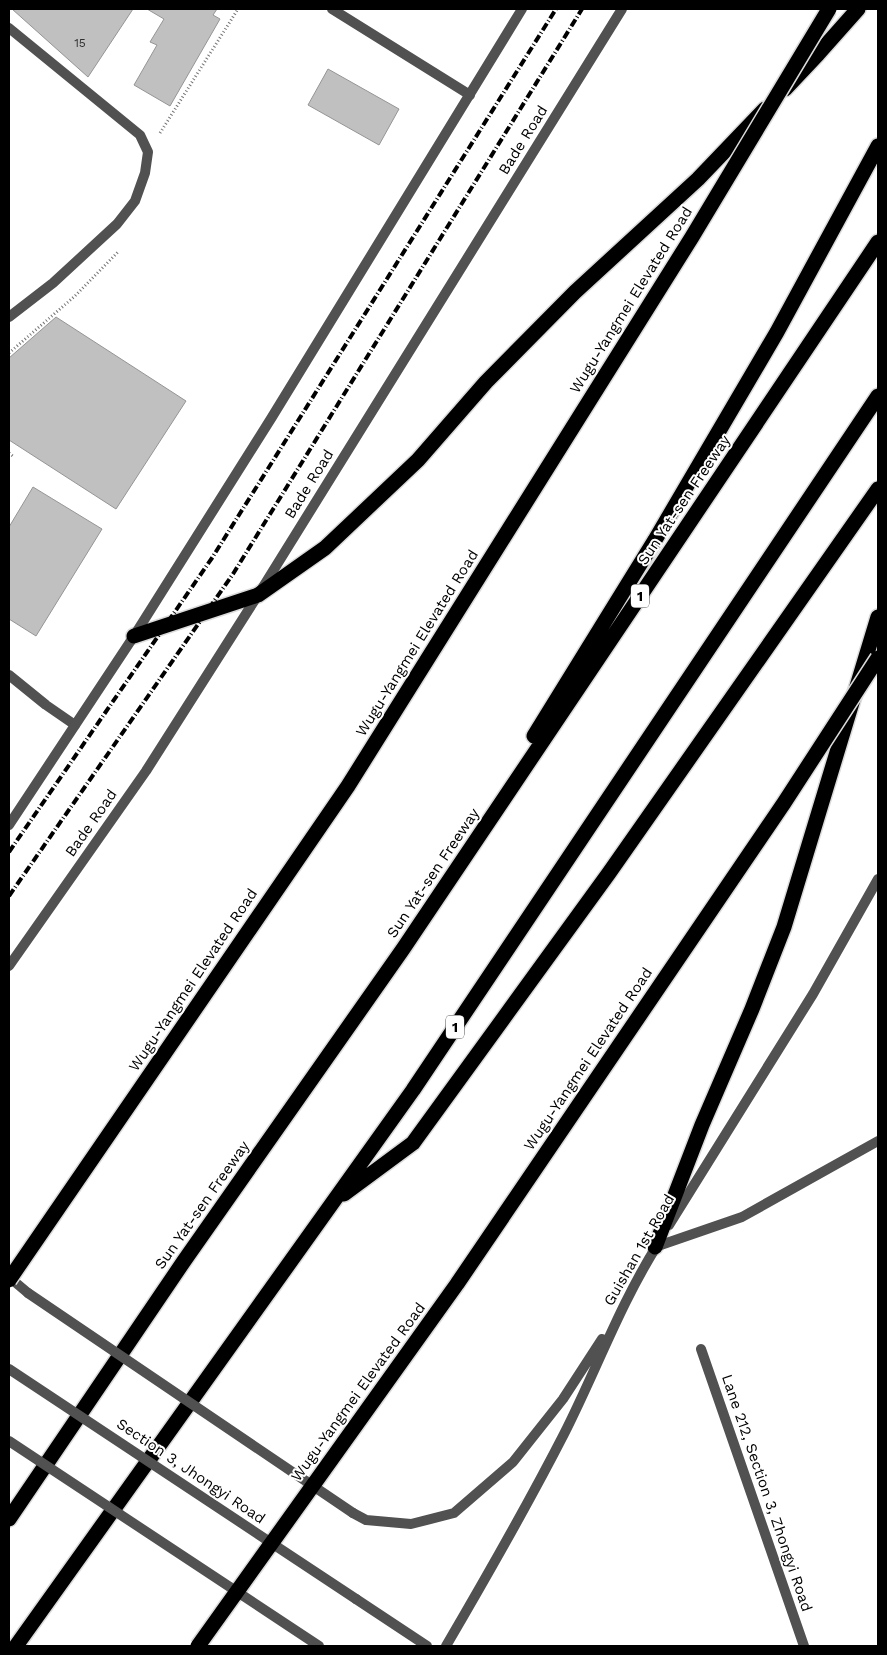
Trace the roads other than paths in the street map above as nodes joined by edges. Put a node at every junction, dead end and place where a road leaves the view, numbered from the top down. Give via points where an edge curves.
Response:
1 (332, 9) edge
2 (522, 9) edge
3 (622, 9) edge
4 (829, 9) edge
5 (858, 9) edge
6 (9, 28) edge
7 (470, 95) junction
8 (878, 146) edge
9 (878, 242) edge
10 (9, 317) edge
11 (878, 396) edge
12 (878, 490) edge
13 (258, 595) junction
14 (878, 616) edge
15 (134, 636) junction
16 (878, 658) edge
17 (9, 675) edge
18 (76, 725) junction
19 (9, 825) edge
20 (878, 879) edge
21 (402, 949) junction
22 (9, 966) edge
23 (878, 1141) edge
24 (333, 1202) junction
25 (655, 1247) junction
26 (9, 1278) edge
27 (622, 1308) junction
28 (701, 1349) dead end
29 (9, 1369) edge
30 (9, 1442) edge
31 (9, 1518) edge
32 (16, 1646) edge
33 (198, 1646) edge
34 (320, 1646) edge
35 (427, 1646) edge
36 (446, 1646) edge
37 (804, 1646) edge

1 - 7 street
2 - 7 street
3 - 13 street, Bade Road
4 - 26 highway, Wugu-Yangmei Elevated Road, bridge via 692,238 348,786
5 - 13 highway via 698,179 575,292 486,382 418,460 325,548
6 - 10 street via 140,135 148,152 135,201 117,224 53,283
7 - 15 street
8 - 21 highway via 777,332 655,540
9 - 21 highway, Sun Yat-sen Freeway / 1
11 - 24 highway, 1 via 413,1090
12 - 24 highway via 609,873 413,1143
13 - 15 highway
13 - 22 street, Bade Road via 146,771
14 - 25 highway via 784,927
15 - 18 street
16 - 33 highway, Wugu-Yangmei Elevated Road, bridge via 784,803 457,1284
17 - 18 street
18 - 19 street
20 - 25 street, Guishan 1st Road via 813,994
21 - 31 highway, Sun Yat-sen Freeway / 1 via 184,1260
23 - 25 street via 742,1217
24 - 32 highway, 1
25 - 27 street, Guishan 1st Road
26 - 27 street, bridge via 353,1513 366,1520 411,1524 454,1512 513,1462 563,1399
27 - 36 street, Guishan 1st Road via 565,1432 519,1520
28 - 37 street, Lane 212, Section 3, Zhongyi Road
29 - 35 street, Section 3, Jhongyi Road, bridge
30 - 34 street, bridge

